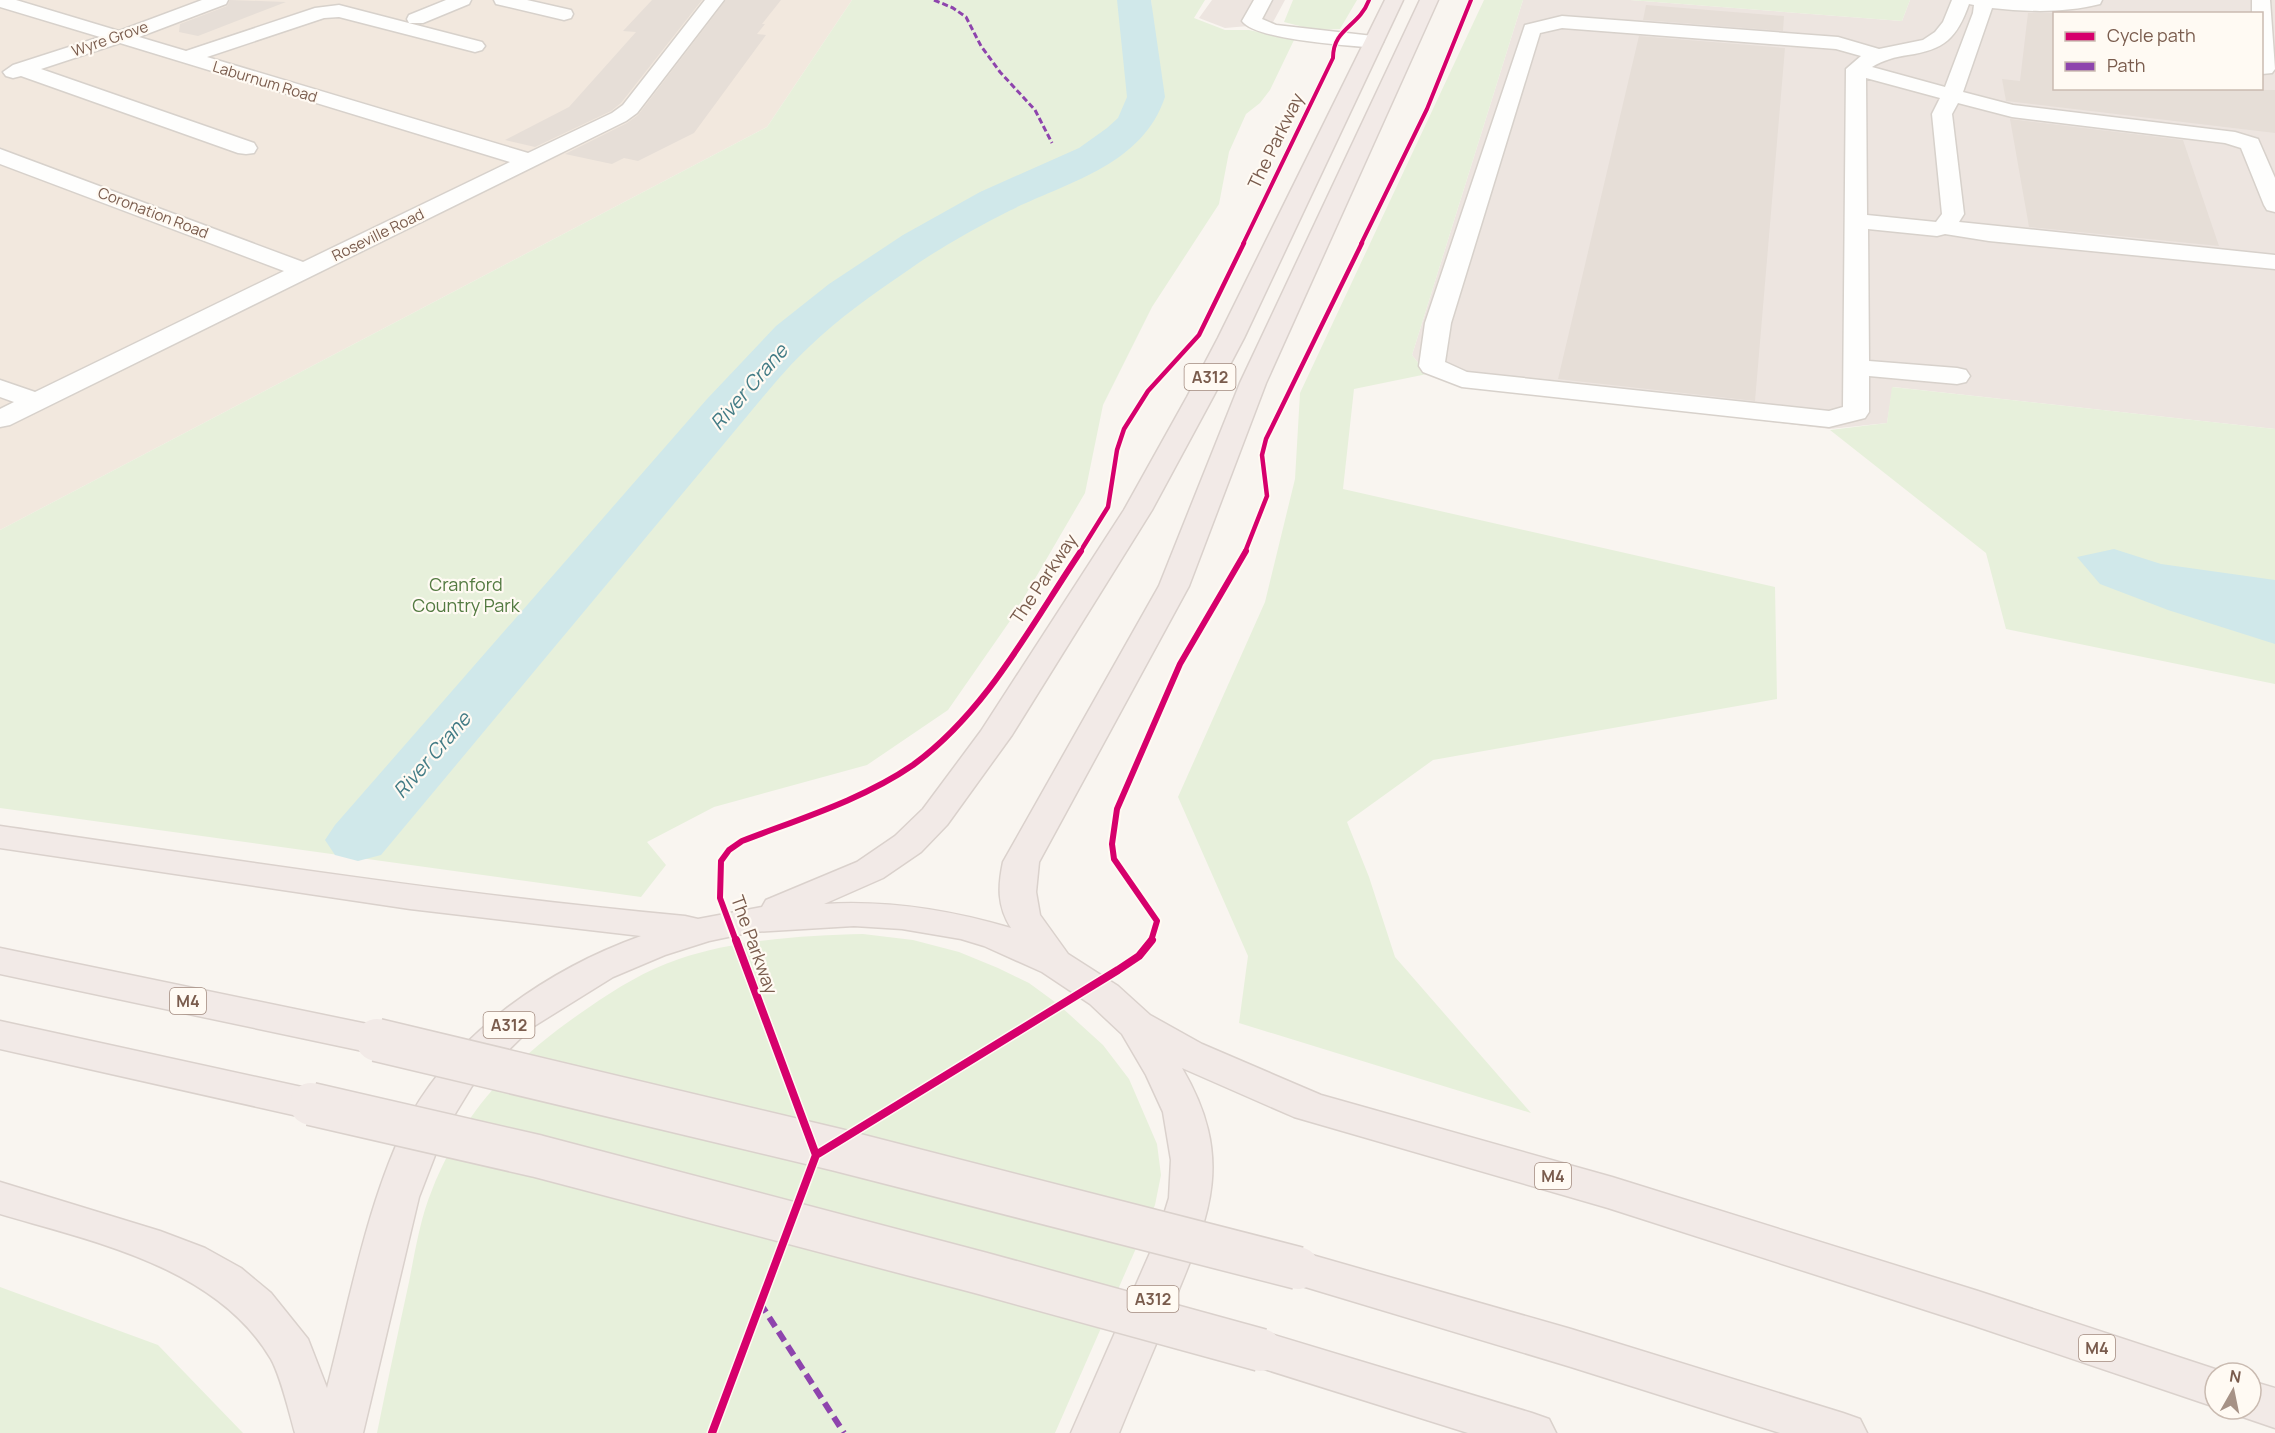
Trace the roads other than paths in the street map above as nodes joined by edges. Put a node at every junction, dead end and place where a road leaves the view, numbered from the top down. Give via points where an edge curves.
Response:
1 (219, 0) edge
2 (462, 0) edge
3 (503, 0) edge
4 (715, 0) edge
5 (1394, 0) edge
6 (1429, 0) edge
7 (1961, 0) edge
8 (1981, 0) edge
9 (2093, 0) edge
10 (1263, 1) edge
11 (0, 2) edge
12 (2017, 2) edge
13 (564, 14) dead end
14 (416, 19) dead end
15 (2263, 23) edge
16 (117, 38) junction
17 (1373, 42) junction
18 (475, 46) dead end
19 (1969, 47) junction
20 (1878, 55) junction
21 (184, 58) junction
22 (20, 69) junction
23 (1856, 69) junction
24 (2267, 69) edge
25 (0, 76) edge
26 (1890, 78) junction
27 (1952, 93) junction
28 (2080, 98) dead end
29 (2080, 119) junction
30 (246, 148) dead end
31 (0, 156) edge
32 (531, 161) junction
33 (2275, 205) edge
34 (1857, 221) junction
35 (1942, 234) junction
36 (2275, 262) edge
37 (305, 271) junction
38 (1856, 369) junction
39 (1957, 376) dead end
40 (0, 388) edge
41 (37, 401) junction
42 (0, 418) edge
43 (0, 837) edge
44 (752, 920) junction
45 (705, 930) junction
46 (0, 961) edge
47 (1055, 963) junction
48 (1136, 1024) junction
49 (0, 1035) edge
50 (0, 1198) edge
51 (2203, 1384) edge
52 (319, 1433) edge
53 (339, 1433) edge
54 (1095, 1433) edge
55 (1532, 1433) edge
56 (1843, 1433) edge

1 - 16 street, Wyre Grove
2 - 14 street
3 - 13 street
4 - 32 street, Roseville Road via 630,109
5 - 17 highway, The Parkway / A312
6 - 47 highway, A312 via 1253,383 1174,586 1021,862 1016,901 1025,924
7 - 20 street via 1948,29 1933,45
8 - 12 street
8 - 19 street via 1982,13
9 - 12 street via 2073,6
10 - 17 street via 1251,21 1272,30
11 - 16 street, Laburnum Road
15 - 24 street
16 - 21 street, Laburnum Road
16 - 22 street, Wyre Grove
17 - 44 highway, The Parkway / A312 via 1200,397 1138,510 995,735 935,817 908,844 870,870
18 - 21 street via 339,11 322,12
19 - 26 street
19 - 27 street
20 - 23 street
20 - 38 street via 1838,43 1562,22 1532,29 1438,323 1432,366 1462,379 1829,419 1856,412
21 - 32 street, Laburnum Road
22 - 25 street, Wyre Grove
22 - 30 street
23 - 26 street
23 - 34 street
26 - 27 street
27 - 29 street via 2012,111
27 - 35 street via 1942,114 1953,214
28 - 29 street
29 - 33 street via 2250,144
31 - 37 street, Coronation Road
32 - 37 street, Roseville Road
34 - 35 street
34 - 38 street
35 - 36 street via 1989,234
37 - 41 street, Roseville Road
38 - 39 street
40 - 41 street
41 - 42 street, Roseville Road
43 - 45 highway via 410,897
44 - 45 highway, A312
44 - 47 highway, A312 via 854,914 902,916 998,937
45 - 53 highway, A312 via 652,946 581,979 517,1017 458,1076 424,1130 398,1197
46 - 56 highway, M4, bridge via 377,1040 1049,1202 1298,1268
47 - 48 highway, A312 via 1104,995
48 - 51 highway, M4 via 1188,1054 1308,1106 1611,1193
48 - 54 highway, A312 via 1183,1112 1192,1160 1190,1198 1179,1237
49 - 55 highway, bridge via 537,1156 1261,1350
50 - 52 highway via 86,1223 189,1260 225,1280 255,1306 292,1352

